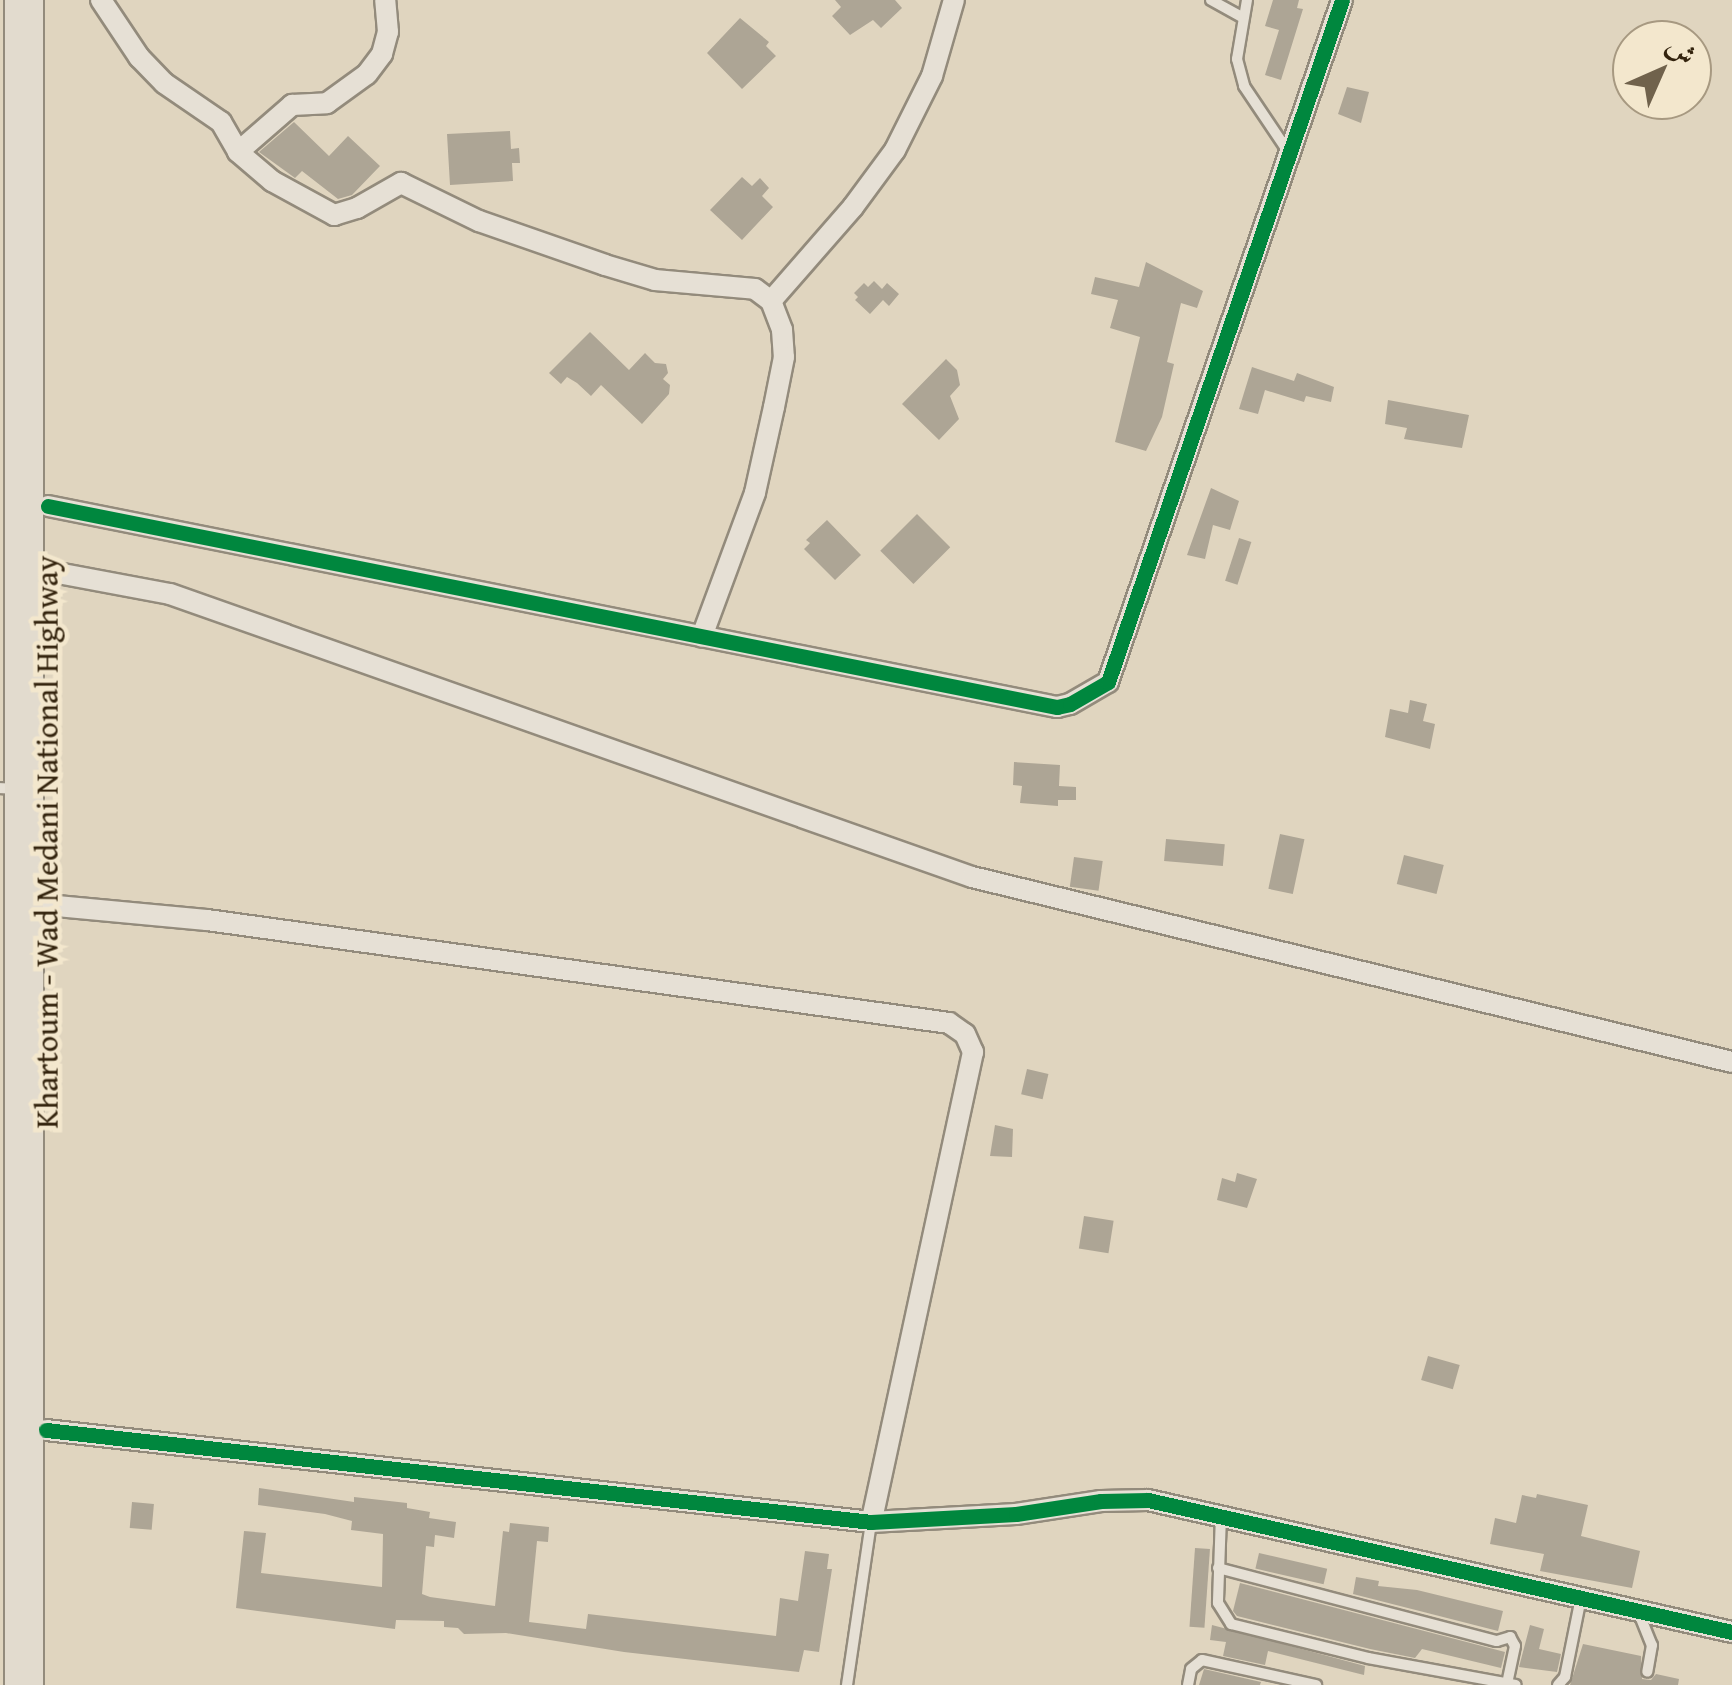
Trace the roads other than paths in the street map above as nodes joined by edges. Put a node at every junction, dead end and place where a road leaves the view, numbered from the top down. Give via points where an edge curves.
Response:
1 (24, 0) edge
2 (45, 0) edge
3 (101, 0) edge
4 (385, 0) edge
5 (954, 0) edge
6 (1211, 0) edge
7 (1247, 0) edge
8 (1342, 0) edge
9 (1242, 17) junction
10 (238, 152) junction
11 (1290, 154) junction
12 (770, 301) junction
13 (48, 506) junction
14 (47, 572) junction
15 (702, 636) junction
16 (13, 789) edge
17 (35, 903) junction
18 (12, 974) edge
19 (1732, 1062) edge
20 (23, 1411) edge
21 (11, 1476) edge
22 (1221, 1513) junction
23 (871, 1522) junction
24 (1218, 1568) junction
25 (1581, 1596) junction
26 (1637, 1610) junction
27 (1732, 1632) edge
28 (1647, 1672) dead end
29 (1512, 1684) edge
30 (24, 1685) edge
31 (44, 1685) edge
32 (847, 1685) edge
33 (1188, 1685) edge
34 (1316, 1685) edge
35 (1558, 1685) edge

1 - 16 highway, Khartoum - Wad Medani National Highway via 17,137 23,631
2 - 13 highway, Khartoum - Wad Medani National Highway
3 - 10 street via 139,57 221,122
4 - 10 street via 388,32 367,74 327,103 292,105
5 - 12 street via 932,76 895,150
6 - 9 lane
7 - 9 lane
8 - 11 street
9 - 11 lane via 1237,59 1244,86
10 - 12 street via 272,182 334,215 401,183 479,221 605,265 655,280 754,289
11 - 15 street via 1108,682 1057,707
12 - 15 street via 784,357 774,407 755,494
13 - 14 highway, Khartoum - Wad Medani National Highway
13 - 15 street
14 - 17 highway, Khartoum - Wad Medani National Highway
14 - 19 street via 170,594 972,877
16 - 17 highway, Khartoum - Wad Medani National Highway
17 - 18 highway, Khartoum - Wad Medani National Highway
17 - 20 highway, Khartoum - Wad Medani National Highway
17 - 23 street via 207,920 949,1022 973,1052
18 - 20 highway, Khartoum - Wad Medani National Highway
20 - 21 highway, Khartoum - Wad Medani National Highway
20 - 23 street
20 - 31 highway, Khartoum - Wad Medani National Highway
21 - 30 highway, Khartoum - Wad Medani National Highway
22 - 23 street via 1148,1500 1101,1501 1016,1514
22 - 24 lane
22 - 25 street
23 - 32 lane
24 - 29 lane via 1218,1603 1231,1624
24 - 29 lane via 1497,1641 1510,1637
25 - 26 street
25 - 35 lane
26 - 27 street
26 - 28 lane via 1652,1645
33 - 34 lane via 1190,1670 1202,1660

